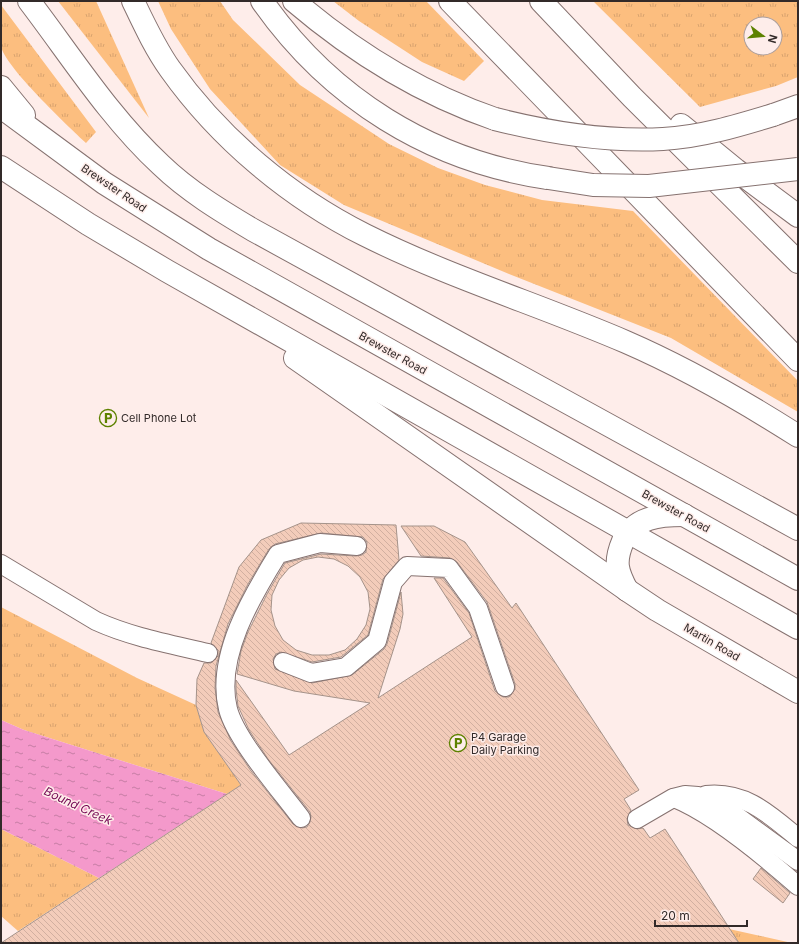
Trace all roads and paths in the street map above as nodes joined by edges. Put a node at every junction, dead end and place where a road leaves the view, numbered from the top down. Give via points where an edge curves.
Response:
1 (29, 1) edge
2 (133, 1) edge
3 (262, 1) edge
4 (294, 1) edge
5 (450, 1) edge
6 (545, 6) edge
7 (1, 87) edge
8 (798, 106) edge
9 (1, 107) edge
10 (72, 160) junction
11 (1, 167) edge
12 (798, 168) edge
13 (798, 216) edge
14 (798, 262) edge
15 (187, 283) junction
16 (798, 360) edge
17 (798, 436) edge
18 (684, 515) junction
19 (798, 529) edge
20 (628, 532) junction
21 (357, 546) dead end
22 (1, 564) edge
23 (798, 578) edge
24 (627, 590) junction
25 (798, 628) edge
26 (208, 653) dead end
27 (283, 662) dead end
28 (505, 687) dead end
29 (798, 692) edge
30 (698, 796) junction
31 (673, 798) junction
32 (301, 818) dead end
33 (637, 819) dead end
34 (798, 838) edge
35 (798, 861) edge
36 (798, 886) edge

1 - 19 main road via 129,132 161,166 204,199 253,230
2 - 17 main road via 169,68 206,113 256,162 312,203 363,234 412,257 627,342 727,393
3 - 12 main road, bridge via 281,27 319,68 364,105 411,135 461,157 506,171 593,185 650,186
4 - 8 main road, bridge via 348,45 397,76 446,101 495,119 549,132 610,139 664,139 717,131
5 - 16 main road
6 - 13 main road via 660,108
6 - 14 main road via 638,103
7 - 10 main road via 23,114
9 - 10 main road, Brewster Road
10 - 18 main road, Brewster Road via 209,249
11 - 15 main road via 88,224
15 - 20 main road
15 - 24 main road, Martin Road
18 - 20 main road via 663,515 648,519
18 - 23 main road, Brewster Road
20 - 24 main road via 617,561 621,579
20 - 25 main road
21 - 32 lane via 320,543 278,554 257,588 229,653 225,678 228,710 241,738
22 - 26 lane via 111,628
24 - 29 main road, Martin Road via 663,614
27 - 28 lane via 311,673 346,667 377,641 393,582 407,566 449,568 478,608
30 - 31 lane via 685,795
30 - 34 lane via 723,794 747,801 770,815
30 - 35 lane via 723,806
31 - 33 lane
31 - 36 lane via 692,805

